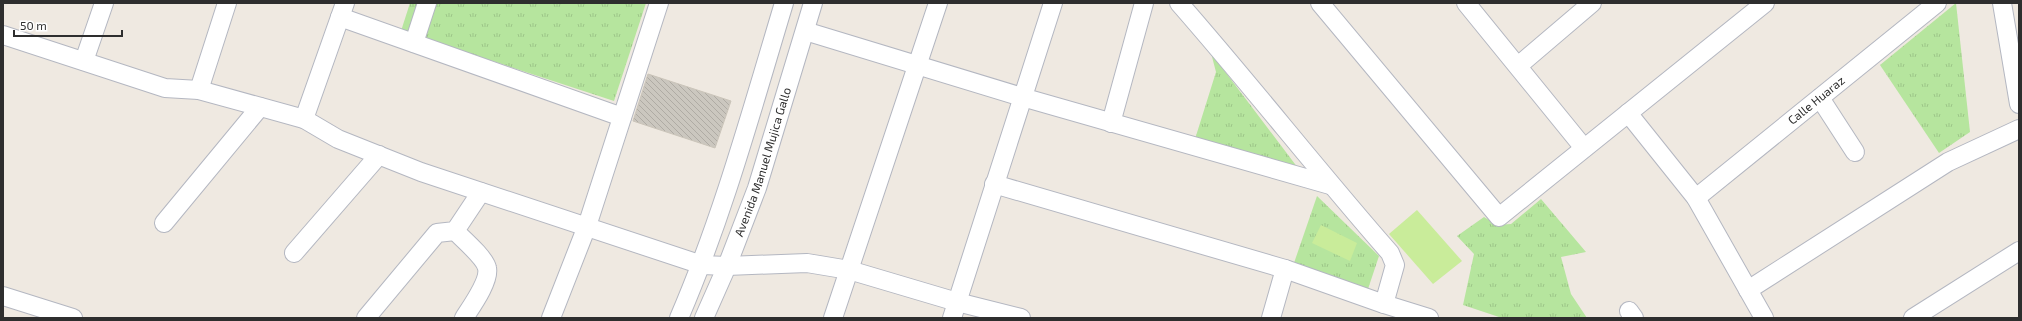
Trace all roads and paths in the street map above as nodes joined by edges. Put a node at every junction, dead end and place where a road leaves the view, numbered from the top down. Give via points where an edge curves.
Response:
1 (104, 3) edge
2 (227, 3) edge
3 (427, 3) edge
4 (659, 3) edge
5 (784, 3) edge
6 (813, 3) edge
7 (938, 3) edge
8 (1053, 3) edge
9 (1144, 3) edge
10 (1179, 3) edge
11 (1320, 3) edge
12 (1466, 3) edge
13 (1592, 3) edge
14 (1765, 3) edge
15 (1938, 3) edge
16 (2002, 3) edge
17 (342, 10) edge
18 (805, 30) junction
19 (3, 35) edge
20 (414, 43) junction
21 (84, 61) junction
22 (919, 65) junction
23 (1518, 66) junction
24 (199, 90) junction
25 (1022, 97) junction
26 (1820, 98) junction
27 (2019, 104) edge
28 (260, 107) junction
29 (1628, 113) junction
30 (622, 117) junction
31 (304, 119) junction
32 (1111, 123) junction
33 (2019, 129) edge
34 (1584, 148) junction
35 (1855, 152) dead end
36 (379, 155) junction
37 (994, 184) junction
38 (1330, 185) junction
39 (481, 192) junction
40 (1696, 198) junction
41 (164, 223) dead end
42 (587, 226) junction
43 (455, 231) junction
44 (2019, 251) edge
45 (294, 253) dead end
46 (702, 265) junction
47 (727, 266) junction
48 (1285, 269) junction
49 (849, 270) junction
50 (1748, 290) junction
51 (3, 296) edge
52 (1384, 304) junction
53 (955, 310) edge
54 (73, 318) edge
55 (366, 318) edge
56 (464, 318) edge
57 (551, 318) edge
58 (679, 318) edge
59 (704, 318) edge
60 (833, 318) edge
61 (1021, 318) edge
62 (1272, 318) edge
63 (1429, 318) edge
64 (1764, 318) edge
65 (1913, 318) edge

1 - 21 street
2 - 24 street
3 - 20 street
4 - 30 street
5 - 46 street
6 - 18 street, Avenida Manuel Mujica Gallo
7 - 22 street
8 - 25 street
9 - 32 street
10 - 38 street via 1231,62
11 - 34 street via 1498,217
12 - 23 street
13 - 23 street
14 - 29 street
15 - 26 street, Calle Huaraz
16 - 27 street
17 - 20 street
17 - 31 street
18 - 22 street
18 - 47 street, Avenida Manuel Mujica Gallo via 757,188
19 - 21 street
20 - 30 street
21 - 24 street via 165,88
22 - 25 street
22 - 49 street
23 - 34 street
24 - 28 street
25 - 32 street
25 - 37 street
26 - 35 street
26 - 40 street, Calle Huaraz
28 - 31 street
28 - 41 street
29 - 34 street
29 - 40 street
30 - 42 street
31 - 36 street via 338,139
32 - 38 street
33 - 50 street via 1948,162
36 - 39 street
36 - 45 street
37 - 48 street
37 - 53 street
38 - 52 street via 1390,253 1395,265
39 - 42 street
39 - 43 street
40 - 50 street
42 - 46 street
42 - 57 street
43 - 55 street via 437,233
43 - 56 street via 487,268 487,279
44 - 65 street
46 - 47 street
46 - 58 street
47 - 49 street via 807,263
47 - 59 street, Avenida Manuel Mujica Gallo
48 - 52 street
48 - 62 street
49 - 53 street
49 - 60 street
50 - 64 street
51 - 54 street
52 - 63 street
53 - 61 street

